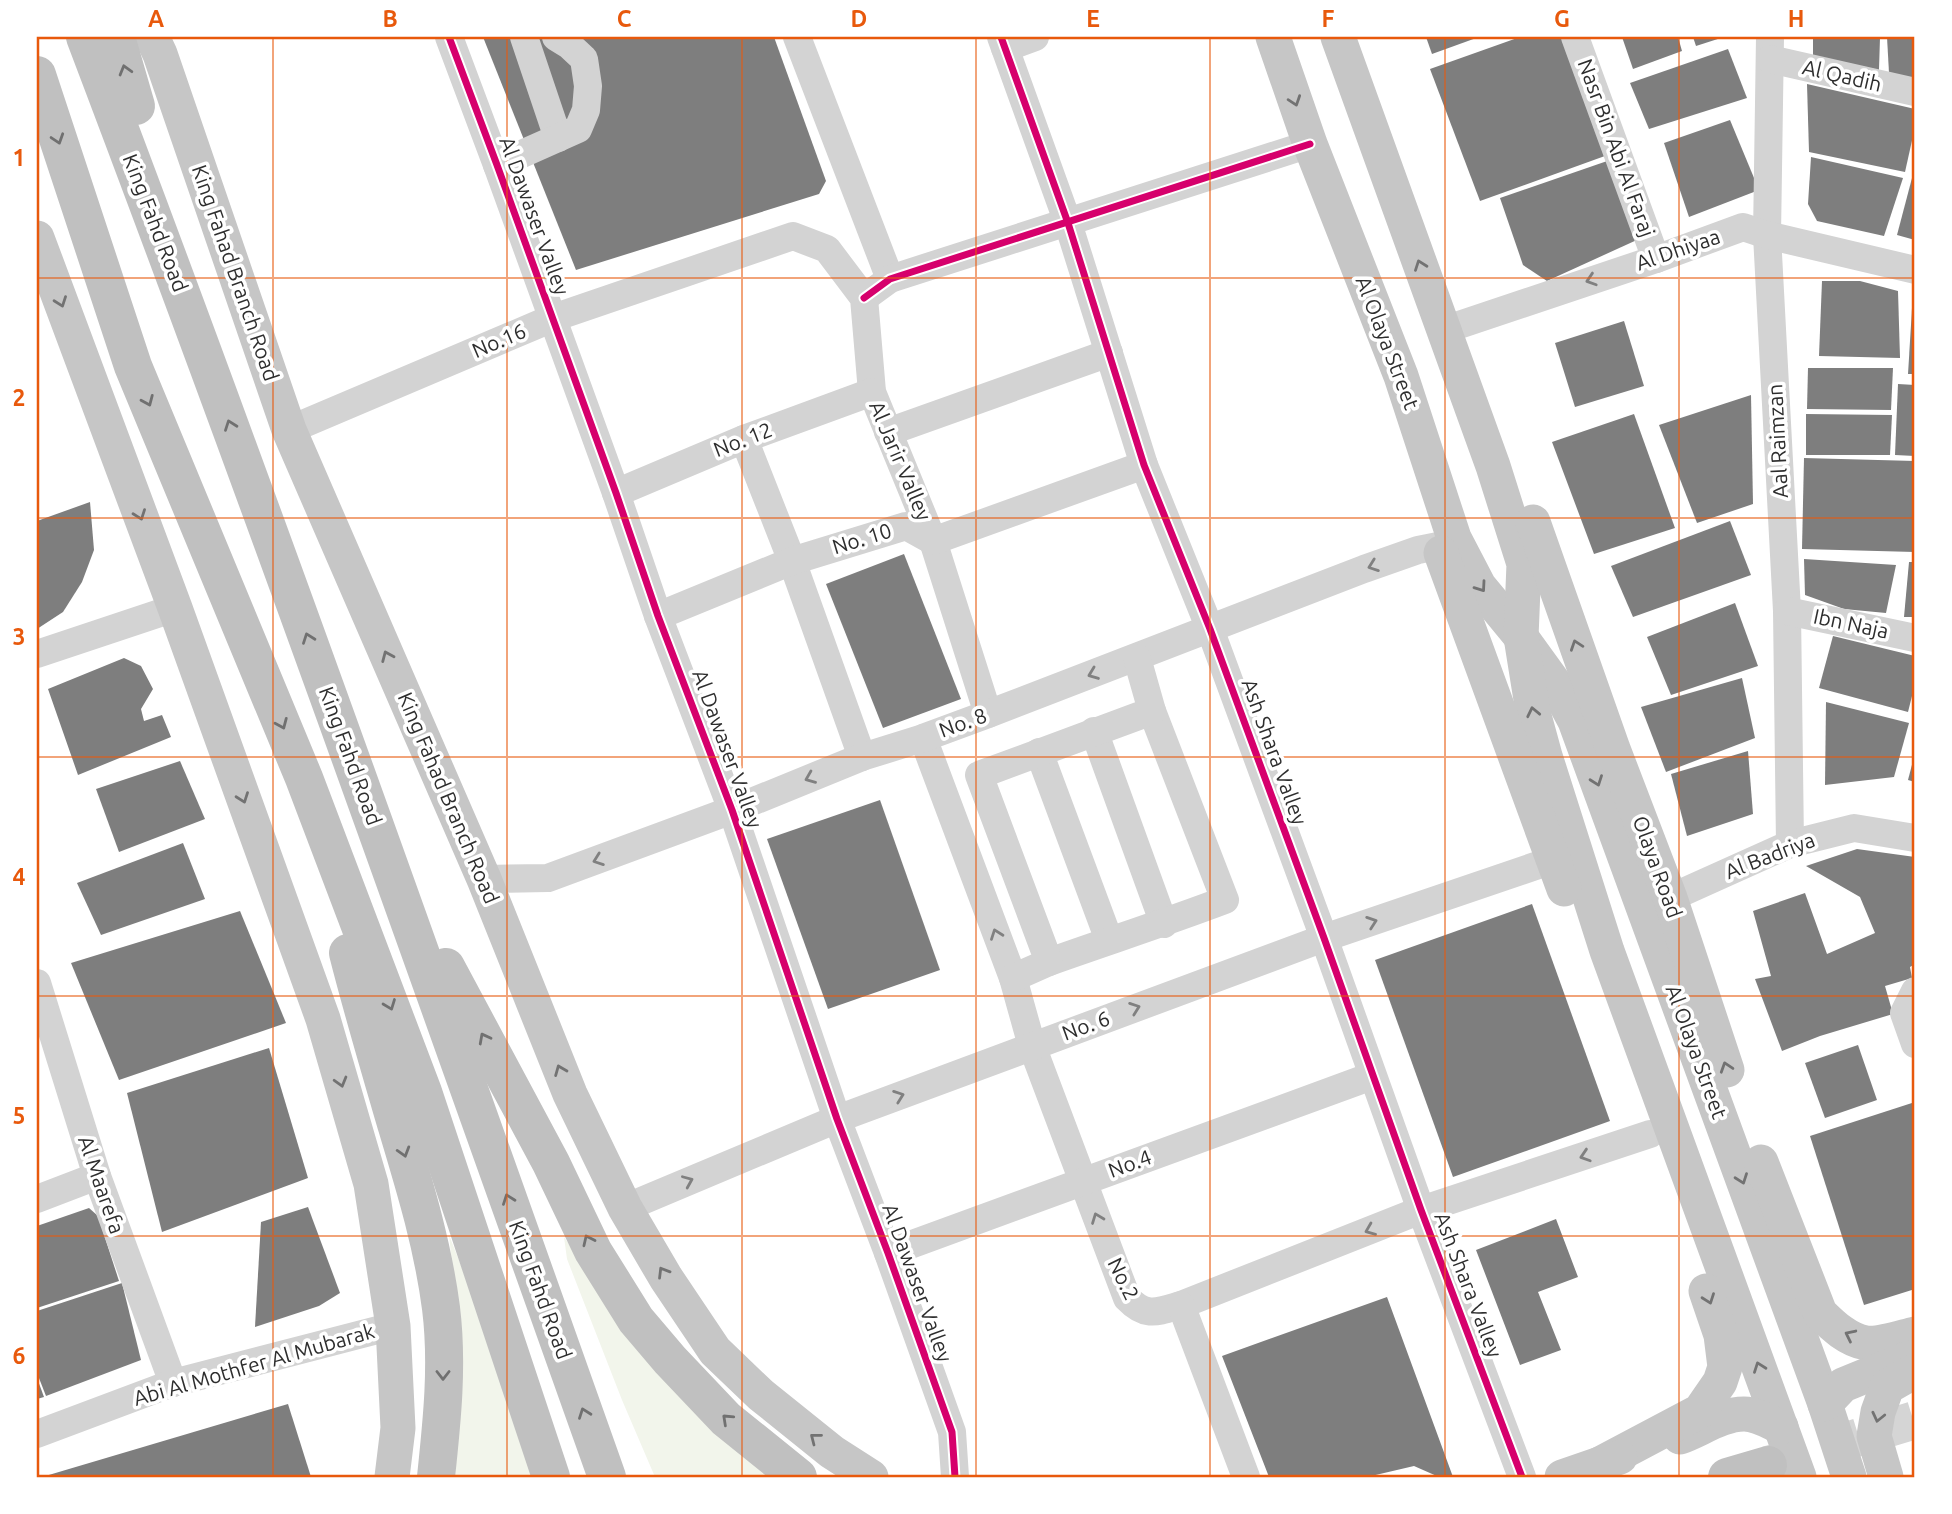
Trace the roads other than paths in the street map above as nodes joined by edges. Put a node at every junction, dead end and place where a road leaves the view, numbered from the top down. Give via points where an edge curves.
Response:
1 (85, 37) edge
2 (116, 37) edge
3 (449, 37) edge
4 (524, 37) edge
5 (556, 37) edge
6 (797, 37) edge
7 (1035, 37) edge
8 (1273, 37) edge
9 (1338, 37) edge
10 (1575, 37) edge
11 (1003, 42) edge
12 (159, 43) edge
13 (1770, 48) edge
14 (37, 75) edge
15 (1915, 92) edge
16 (558, 138) junction
17 (1310, 144) junction
18 (37, 157) edge
19 (497, 165) junction
20 (1068, 223) junction
21 (1768, 234) junction
22 (37, 238) edge
23 (168, 255) junction
24 (1656, 259) junction
25 (1915, 270) edge
26 (890, 279) junction
27 (864, 298) junction
28 (553, 318) junction
29 (1444, 330) junction
30 (1109, 353) junction
31 (133, 366) junction
32 (1401, 376) junction
33 (872, 392) junction
34 (289, 430) junction
35 (888, 432) junction
36 (744, 439) junction
37 (1144, 465) junction
38 (616, 492) junction
39 (933, 541) junction
40 (1438, 546) junction
41 (792, 561) junction
42 (175, 608) junction
43 (1787, 611) junction
44 (659, 616) junction
45 (1210, 629) junction
46 (1521, 637) junction
47 (1915, 638) edge
48 (37, 654) edge
49 (1137, 657) junction
50 (1152, 711) junction
51 (988, 714) junction
52 (1094, 732) junction
53 (923, 738) junction
54 (348, 751) junction
55 (1039, 752) junction
56 (862, 757) junction
57 (304, 778) junction
58 (732, 810) junction
59 (1915, 838) edge
60 (1790, 845) junction
61 (1553, 860) junction
62 (484, 879) junction
63 (1670, 898) junction
64 (1164, 924) junction
65 (1324, 938) junction
66 (1109, 940) junction
67 (1049, 962) junction
68 (1013, 978) junction
69 (1915, 991) edge
70 (40, 1001) edge
71 (1915, 1044) edge
72 (1032, 1046) junction
73 (1372, 1076) junction
74 (837, 1119) junction
75 (1650, 1134) junction
76 (97, 1176) junction
77 (1083, 1182) junction
78 (37, 1199) edge
79 (625, 1208) junction
80 (1421, 1210) junction
81 (888, 1254) junction
82 (1181, 1305) junction
83 (393, 1326) junction
84 (1915, 1334) edge
85 (1915, 1356) edge
86 (1915, 1371) edge
87 (173, 1383) junction
88 (1825, 1404) junction
89 (1782, 1427) junction
90 (37, 1434) edge
91 (1598, 1465) junction
92 (1783, 1471) edge
93 (392, 1477) edge
94 (436, 1477) edge
95 (551, 1477) edge
96 (607, 1477) edge
97 (798, 1477) edge
98 (871, 1477) edge
99 (955, 1477) edge
100 (1246, 1477) edge
101 (1522, 1477) edge
102 (1563, 1477) edge
103 (1727, 1477) edge
104 (1849, 1477) edge
105 (1886, 1477) edge

1 - 23 highway, King Fahd Road
23 -> 2 highway via 158,181
3 - 19 street, Al Dawaser Valley
4 - 16 street
5 - 16 street via 584,59 588,86 578,129
6 - 26 street
7 - 11 street
8 -> 17 main road, Al Olaya Street
29 -> 9 main road
10 - 24 street, Nasr Bin Abi Al Faraj
11 - 20 street, Ash Shara Valley
12 - 34 main road, King Fahad Branch Road
13 - 15 street, Al Qadih
13 - 21 street, Aal Raimzan
14 -> 31 highway
16 - 19 street
17 - 20 street
17 - 32 main road, Al Olaya Street
18 - 31 highway via 96,309
19 - 28 street, Al Dawaser Valley
20 - 26 street
20 - 30 street, Ash Shara Valley
21 - 24 street, Al Dhiyaa via 1743,227
21 - 25 street, Al Dhiyaa
21 - 43 street, Aal Raimzan
22 -> 42 main road
54 -> 23 highway, King Fahd Road
24 -> 29 street, Al Dhiyaa
26 - 27 street
27 - 28 street, No.16 via 827,249 793,236
27 - 33 street, Al Jarir Valley
28 - 34 street, No.16
28 - 38 street, Al Dawaser Valley
29 - 46 main road via 1524,564
63 -> 29 main road, Olaya Road via 1501,429
30 - 35 street
30 - 37 street, Ash Shara Valley
31 -> 57 highway
32 - 40 main road
32 -> 46 main road, Al Olaya Street via 1454,538 1479,586
33 - 35 street, Al Jarir Valley
33 - 36 street, No. 12
62 -> 34 main road, King Fahad Branch Road
35 - 39 street, Al Jarir Valley
36 - 38 street, No. 12
36 - 41 street
37 - 39 street
37 - 45 street, Ash Shara Valley
38 - 44 street, Al Dawaser Valley
39 - 41 street, No. 10 via 906,526
39 - 51 street, Al Jarir Valley
40 -> 45 street, No. 8 via 1375,565
40 - 61 main road
41 - 44 street, No. 10
41 - 56 street
42 - 48 street
42 -> 83 main road via 323,1019 371,1184
43 - 47 street, Ibn Naja
43 - 60 street, Aal Raimzan
44 - 58 street, Al Dawaser Valley
45 - 49 street, No. 8
45 - 65 street, Ash Shara Valley
46 -> 88 main road, Al Olaya Street via 1575,721
89 -> 46 main road via 1608,951 1545,756
49 - 50 street
49 -> 51 street, No. 8
50 - 52 street
50 - 64 street via 1225,900
51 - 53 street, No. 8
52 - 55 street
52 - 64 street
53 - 56 street, No. 8
68 -> 53 street, No.2
96 -> 54 highway, King Fahd Road
97 -> 54 highway via 726,1419 670,1360 636,1320 593,1251 424,927
55 - 66 street
55 - 67 street via 979,775
56 -> 58 street, No. 8
57 -> 94 highway via 366,1024 428,1230 441,1309 444,1371
57 -> 95 highway via 423,1092
58 -> 62 street, No. 8 via 548,878
58 - 74 street, Al Dawaser Valley
59 - 60 street, Al Badriya via 1854,828
60 - 63 street, Al Badriya
65 -> 61 street, No. 6
61 - 75 main road
79 -> 62 main road, King Fahad Branch Road via 570,1094
84 -> 63 main road, Olaya Road via 1868,1343 1842,1332 1820,1313 1741,1110
64 - 66 street
72 -> 65 street, No. 6
65 - 73 street, Ash Shara Valley
66 - 67 street
67 - 68 street
68 - 72 street, No.2
69 - 71 street via 1905,1013
70 - 76 street, Al Maarefa
74 -> 72 street, No. 6
72 - 77 street, No.2
73 - 77 street, No.4
73 - 80 street, Ash Shara Valley
79 -> 74 street, No. 6
74 - 81 street, Al Dawaser Valley
75 -> 80 street, No.2
75 -> 91 main road via 1721,1335 1725,1367 1700,1411
76 - 78 street
76 - 87 street, Al Maarefa
77 - 81 street, No.4
82 -> 77 street, No.2 via 1153,1313 1137,1308 1127,1298
98 -> 79 main road, King Fahad Branch Road via 761,1395 715,1351
80 -> 82 street, No.2
80 - 101 street, Ash Shara Valley
81 - 99 street, Al Dawaser Valley via 952,1432
82 - 100 street
83 - 87 street, Abi Al Mothfer Al Mubarak
83 - 93 main road via 398,1427
85 - 88 main road via 1843,1385
86 -> 105 main road via 1888,1387 1878,1412 1874,1436
87 - 90 street, Abi Al Mothfer Al Mubarak
88 - 104 main road, Al Olaya Street
89 - 91 main road via 1744,1414
89 - 92 main road
91 - 102 main road
92 - 103 highway

